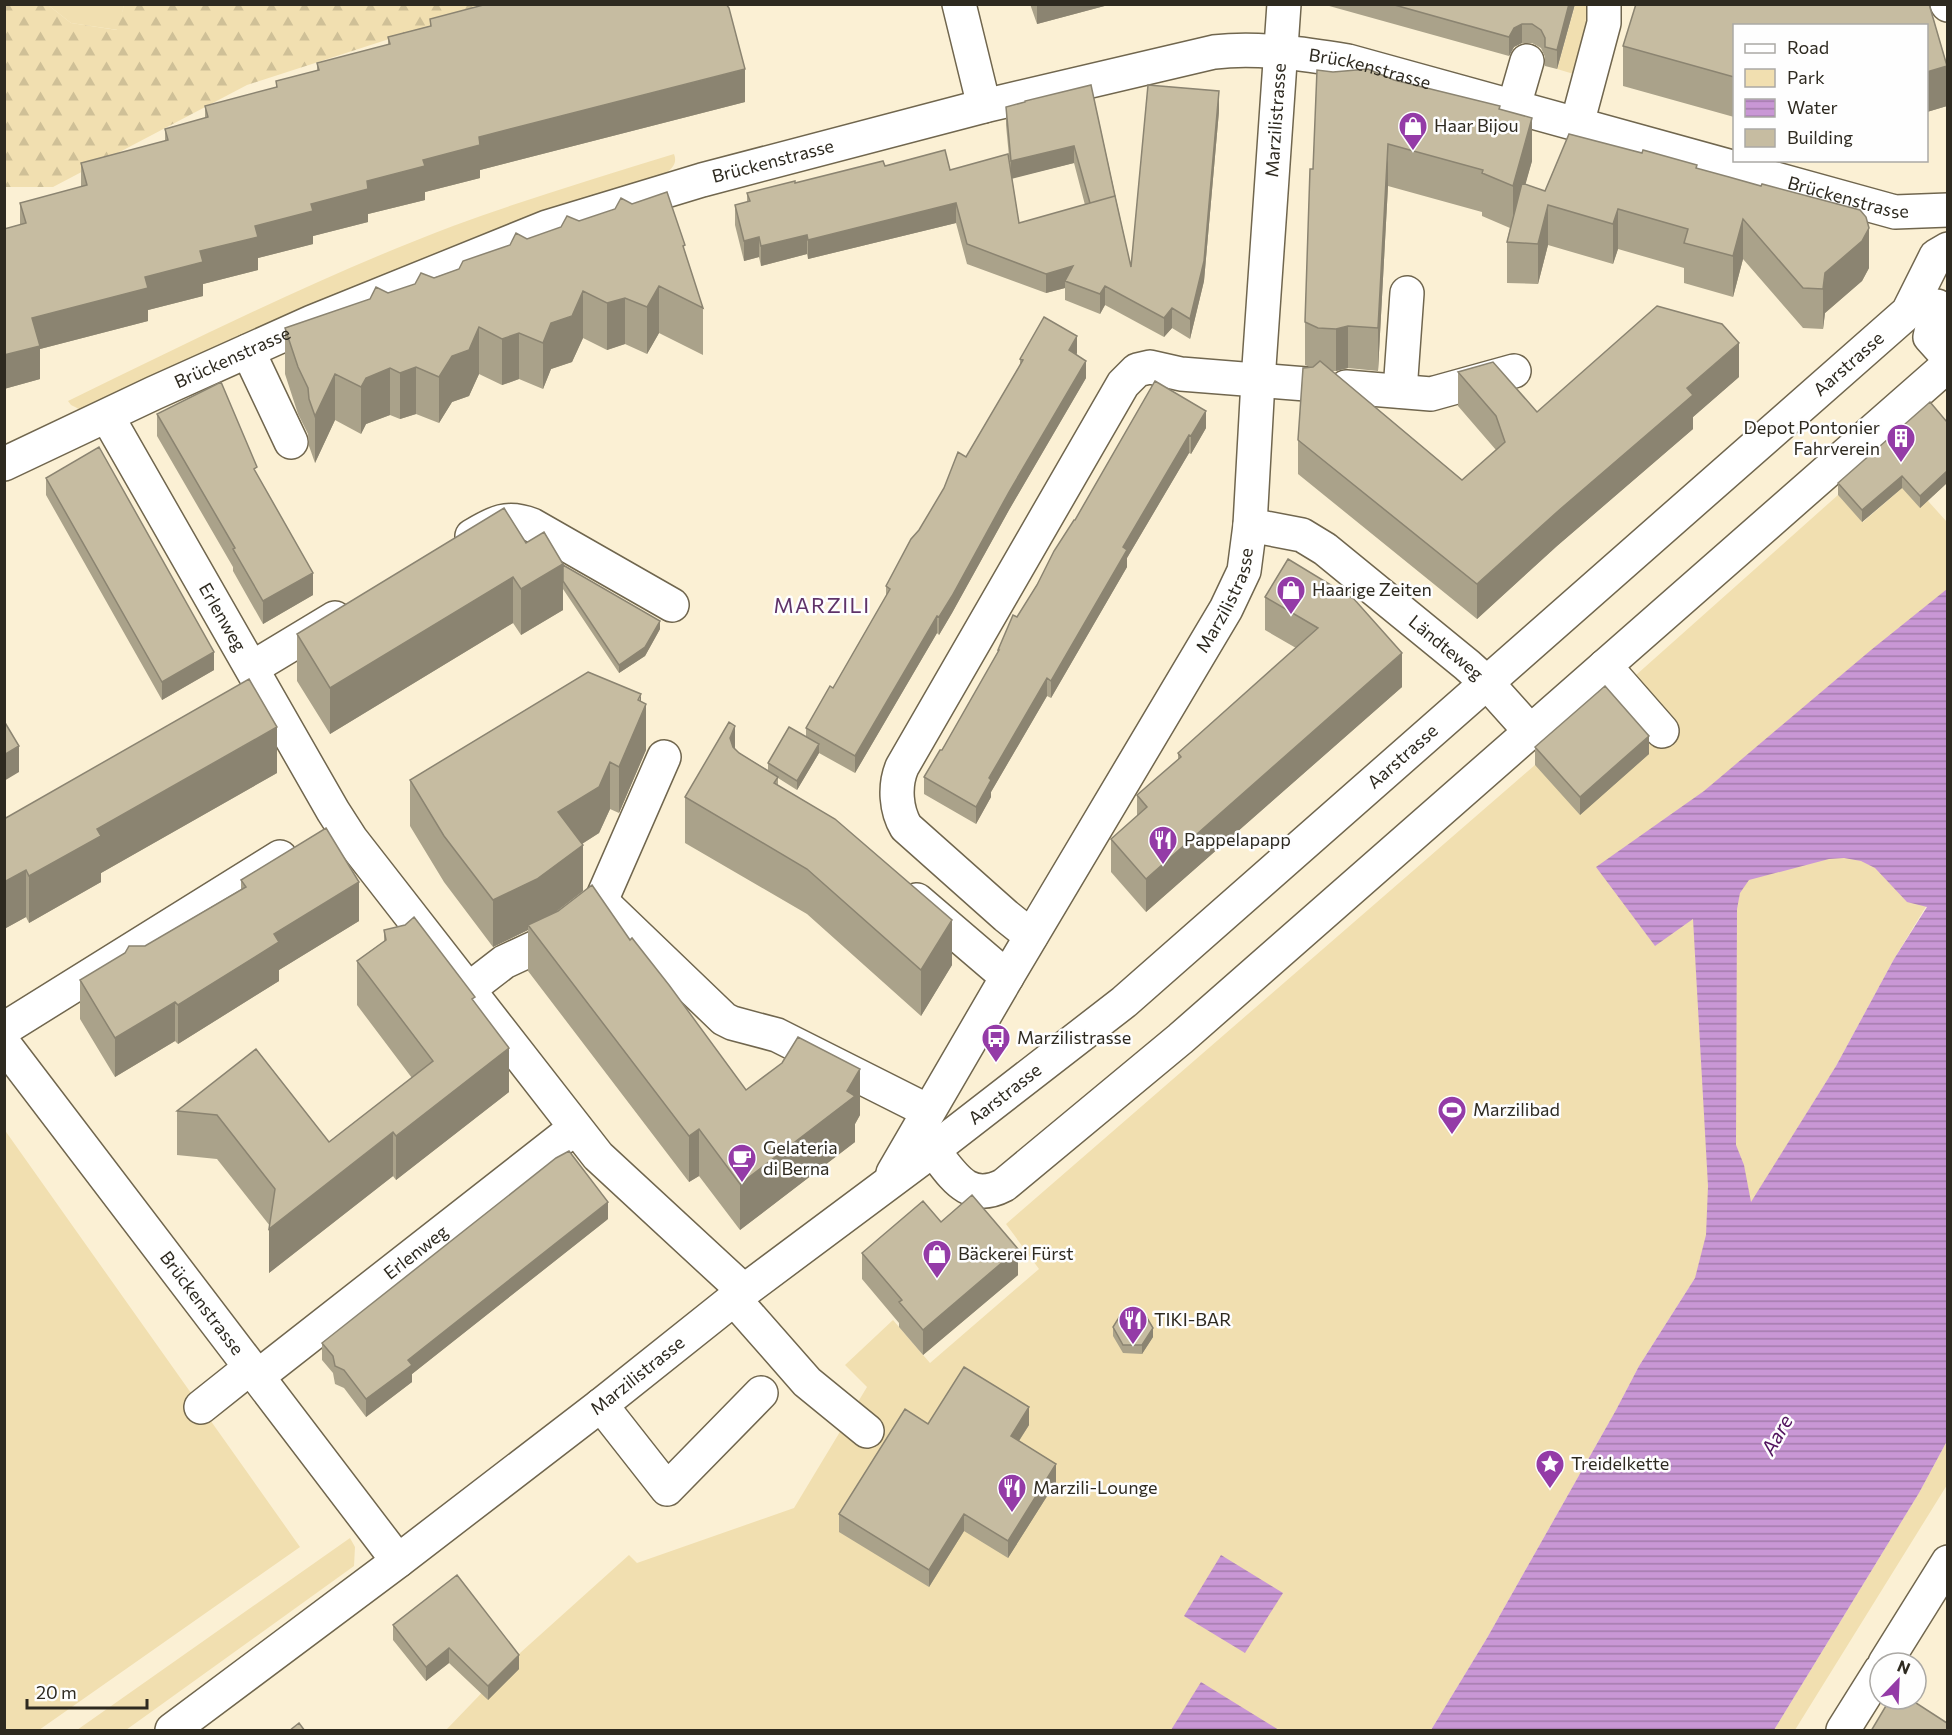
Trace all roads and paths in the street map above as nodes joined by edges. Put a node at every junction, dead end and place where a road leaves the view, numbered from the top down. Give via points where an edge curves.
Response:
1 (959, 4) edge
2 (1284, 4) edge
3 (1604, 4) edge
4 (1279, 53) junction
5 (1527, 61) dead end
6 (984, 106) junction
7 (1514, 106) junction
8 (1577, 124) junction
9 (1947, 210) edge
10 (1942, 253) edge
11 (1407, 293) dead end
12 (1931, 306) edge
13 (248, 351) junction
14 (1947, 357) edge
15 (1947, 365) edge
16 (1514, 370) dead end
17 (1258, 381) junction
18 (1306, 384) edge
19 (1346, 387) edge
20 (1400, 391) junction
21 (107, 416) junction
22 (291, 442) dead end
23 (4, 464) edge
24 (1250, 525) junction
25 (451, 549) edge
26 (362, 603) edge
27 (672, 604) dead end
28 (1605, 666) junction
29 (258, 678) junction
30 (1487, 683) junction
31 (233, 705) edge
32 (1662, 731) dead end
33 (1530, 732) junction
34 (664, 757) dead end
35 (339, 820) junction
36 (896, 882) edge
37 (601, 901) junction
38 (1019, 926) junction
39 (1007, 977) junction
40 (469, 989) junction
41 (4, 1029) edge
42 (4, 1044) edge
43 (928, 1111) junction
44 (575, 1128) junction
45 (933, 1150) junction
46 (886, 1185) junction
47 (739, 1295) junction
48 (254, 1372) junction
49 (761, 1393) dead end
50 (601, 1405) junction
51 (201, 1407) dead end
52 (867, 1431) dead end
53 (398, 1561) junction
54 (1947, 1562) edge
55 (1892, 1651) edge
56 (1868, 1705) edge
57 (172, 1731) edge
58 (1843, 1731) edge

1 - 6 street
2 - 4 street, Marzilistrasse
3 - 8 street via 1604,23
4 - 6 street, Brückenstrasse via 1214,52
4 - 7 street, Brückenstrasse via 1348,61
4 - 17 street, Marzilistrasse
5 - 7 street
6 - 13 street, Brückenstrasse via 702,180 547,227
7 - 8 street, Brückenstrasse
8 - 9 street, Brückenstrasse via 1895,212
10 - 12 street, Aarstrasse
11 - 20 street
12 - 14 street via 1930,337
12 - 30 street, Aarstrasse
13 - 21 street, Brückenstrasse
13 - 22 street
15 - 28 street
16 - 20 street via 1431,394
17 - 18 street
17 - 24 street, Marzilistrasse
17 - 38 street via 1157,368 1144,368 1131,375 899,772 898,809 906,827
19 - 20 street
21 - 23 street, Brückenstrasse
21 - 29 street, Erlenweg
24 - 30 street, Ländteweg via 1290,531 1325,549
24 - 38 street, Marzilistrasse via 1244,571 1226,609
25 - 27 street via 491,525 518,520
26 - 29 street
28 - 32 street
28 - 33 street
29 - 31 street
29 - 35 street, Erlenweg
30 - 33 street, Ländteweg
30 - 45 street, Aarstrasse via 1124,1002
33 - 45 street via 1180,1039 1004,1185 988,1192 966,1187
34 - 37 street
35 - 40 street, Erlenweg
35 - 41 street
36 - 39 street
37 - 40 street via 548,942 504,962
37 - 43 street via 724,1019 777,1035
38 - 39 street, Marzilistrasse
39 - 43 street, Marzilistrasse
40 - 44 street, Erlenweg
42 - 48 street, Brückenstrasse
43 - 46 street, Marzilistrasse
44 - 47 street, Erlenweg via 598,1156
44 - 48 street, Erlenweg
45 - 46 street, Aarstrasse
46 - 47 street, Marzilistrasse
47 - 50 street, Marzilistrasse
47 - 52 street, Erlenweg via 807,1382
48 - 51 street, Erlenweg
48 - 53 street, Brückenstrasse
49 - 50 street via 667,1489
50 - 53 street, Marzilistrasse
53 - 57 street, Marzilistrasse
54 - 55 street
56 - 58 street

